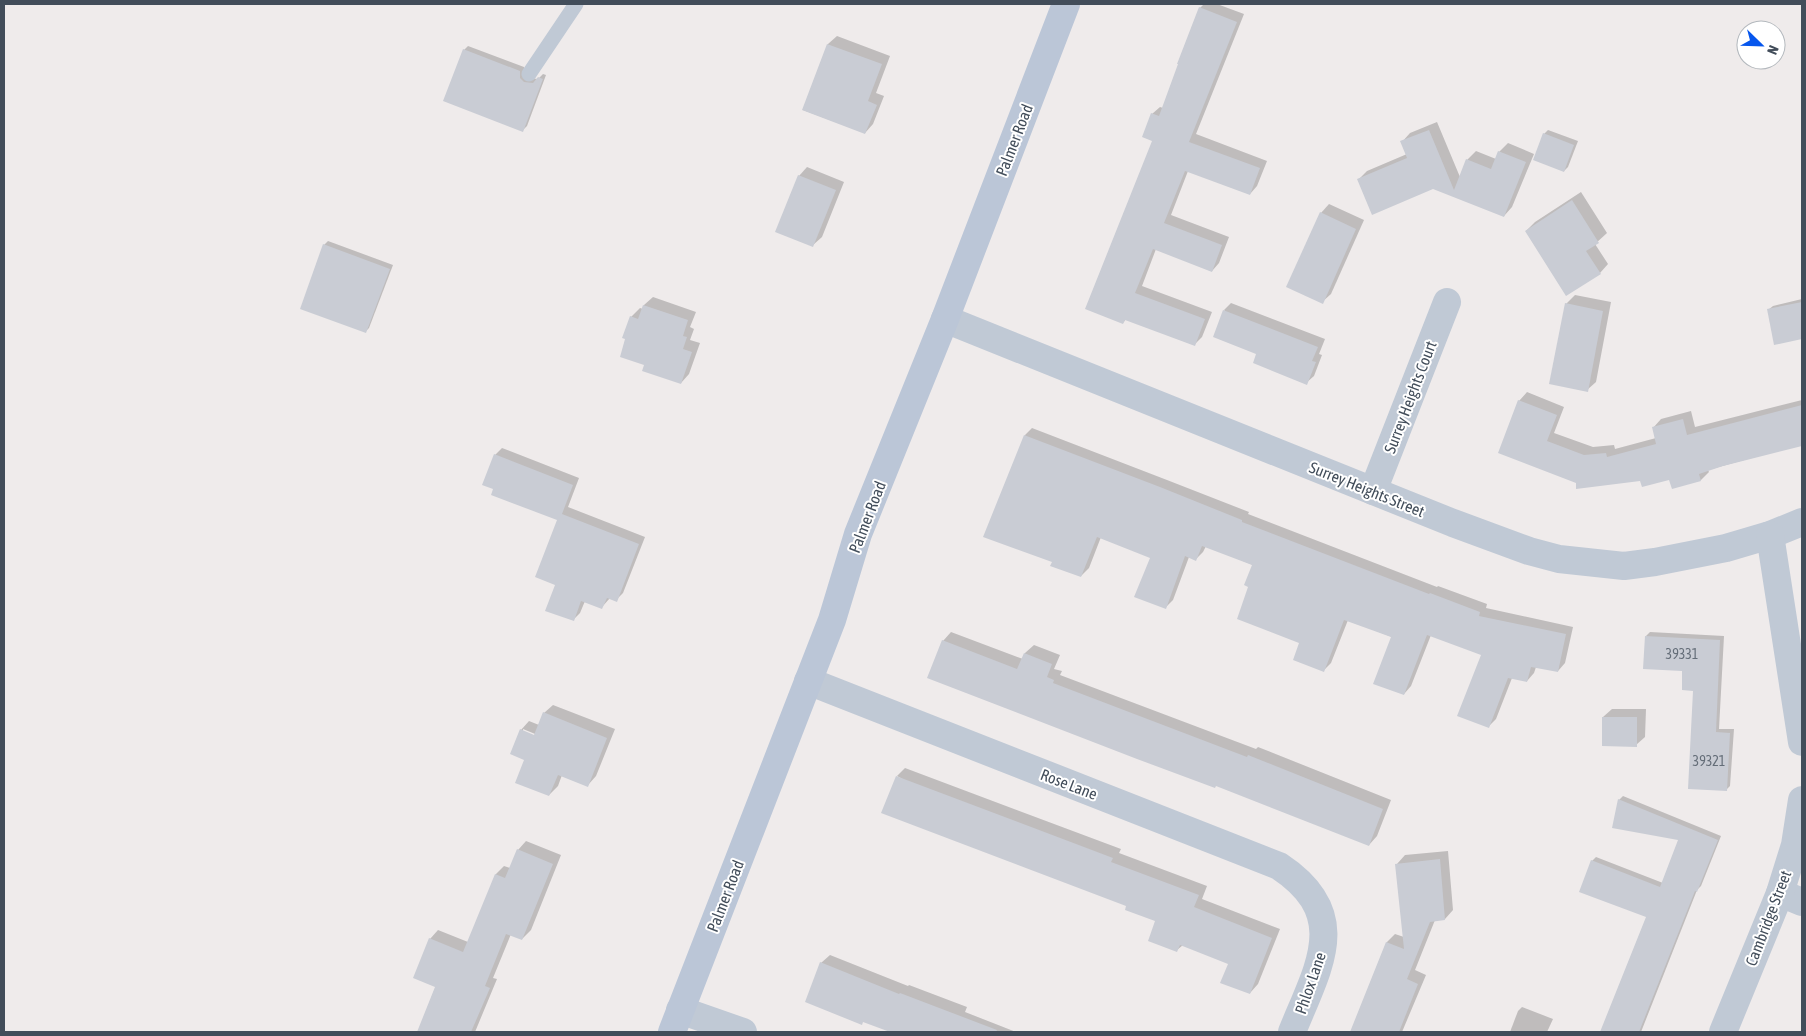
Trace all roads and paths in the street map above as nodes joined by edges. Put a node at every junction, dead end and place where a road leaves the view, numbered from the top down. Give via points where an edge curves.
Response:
1 (576, 4) edge
2 (1066, 4) edge
3 (529, 74) dead end
4 (1447, 302) dead end
5 (945, 319) junction
6 (1373, 491) junction
7 (1802, 522) edge
8 (1770, 534) junction
9 (808, 682) junction
10 (1802, 742) edge
11 (1802, 800) edge
12 (1791, 898) edge
13 (1317, 904) joint
14 (676, 1021) edge
15 (743, 1032) edge
16 (1292, 1032) edge
17 (1723, 1032) edge

1 - 3 lane
2 - 5 street, Palmer Road
4 - 6 street, Surrey Heights Court
5 - 6 street, Surrey Heights Street
5 - 9 street, Palmer Road via 858,534 832,620
6 - 8 street, Surrey Heights Street via 1529,551 1594,563 1624,566 1655,562 1726,548
7 - 8 street, Surrey Heights Street
8 - 10 street
9 - 13 street, Rose Lane via 1279,866 1297,878
9 - 14 street, Palmer Road
11 - 12 street, Cambridge Street
12 - 17 street, Cambridge Street
13 - 16 street, Phlox Lane via 1323,924 1321,961
14 - 15 street

